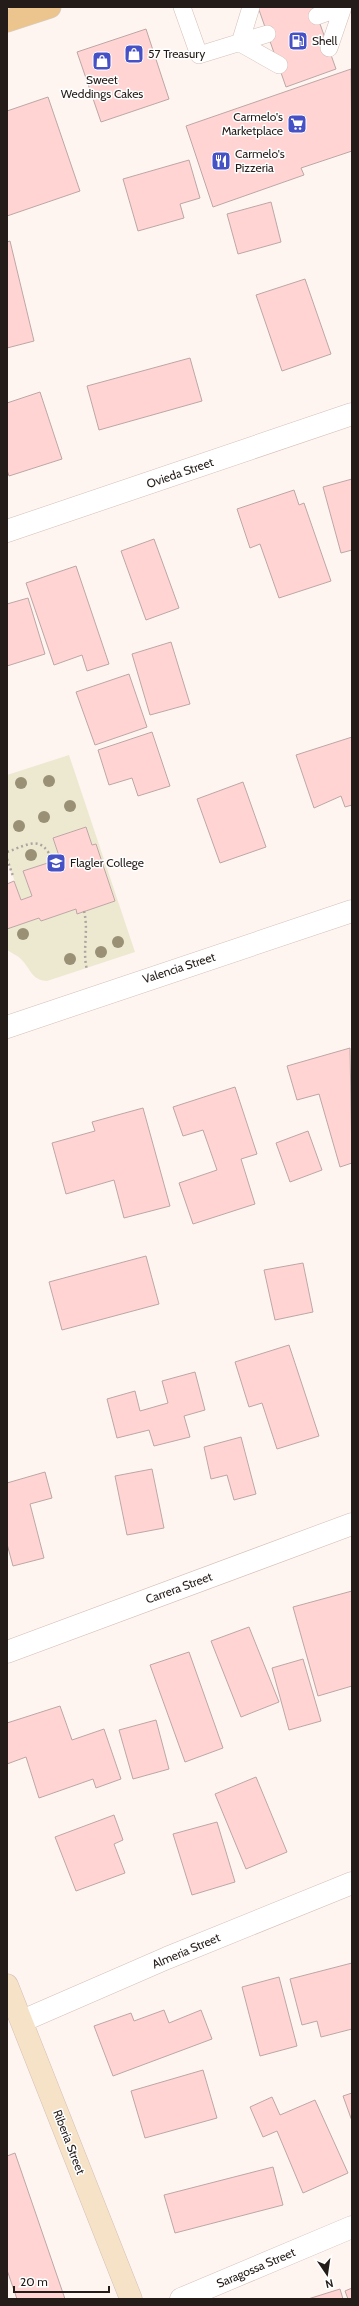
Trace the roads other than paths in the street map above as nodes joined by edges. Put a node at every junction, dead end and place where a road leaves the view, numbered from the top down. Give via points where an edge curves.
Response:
1 (50, 7) edge
2 (182, 7) edge
3 (251, 7) edge
4 (342, 7) edge
5 (318, 16) dead end
6 (7, 21) edge
7 (267, 34) dead end
8 (240, 43) junction
9 (329, 48) dead end
10 (279, 65) dead end
11 (352, 414) edge
12 (7, 531) edge
13 (352, 911) edge
14 (7, 1026) edge
15 (352, 1524) edge
16 (7, 1652) edge
17 (352, 1883) edge
18 (7, 1985) edge
19 (22, 2021) junction
20 (352, 2227) edge
21 (131, 2299) edge
22 (181, 2299) edge

1 - 6 main road
2 - 8 lane via 198,55
3 - 8 lane
4 - 5 lane
4 - 9 lane
7 - 8 lane
8 - 10 lane
11 - 12 street, Ovieda Street
13 - 14 street, Valencia Street
15 - 16 street, Carrera Street
17 - 19 street, Almeria Street via 167,1958
18 - 19 street, Riberia Street
19 - 21 street, Riberia Street
20 - 22 street, Saragossa Street

